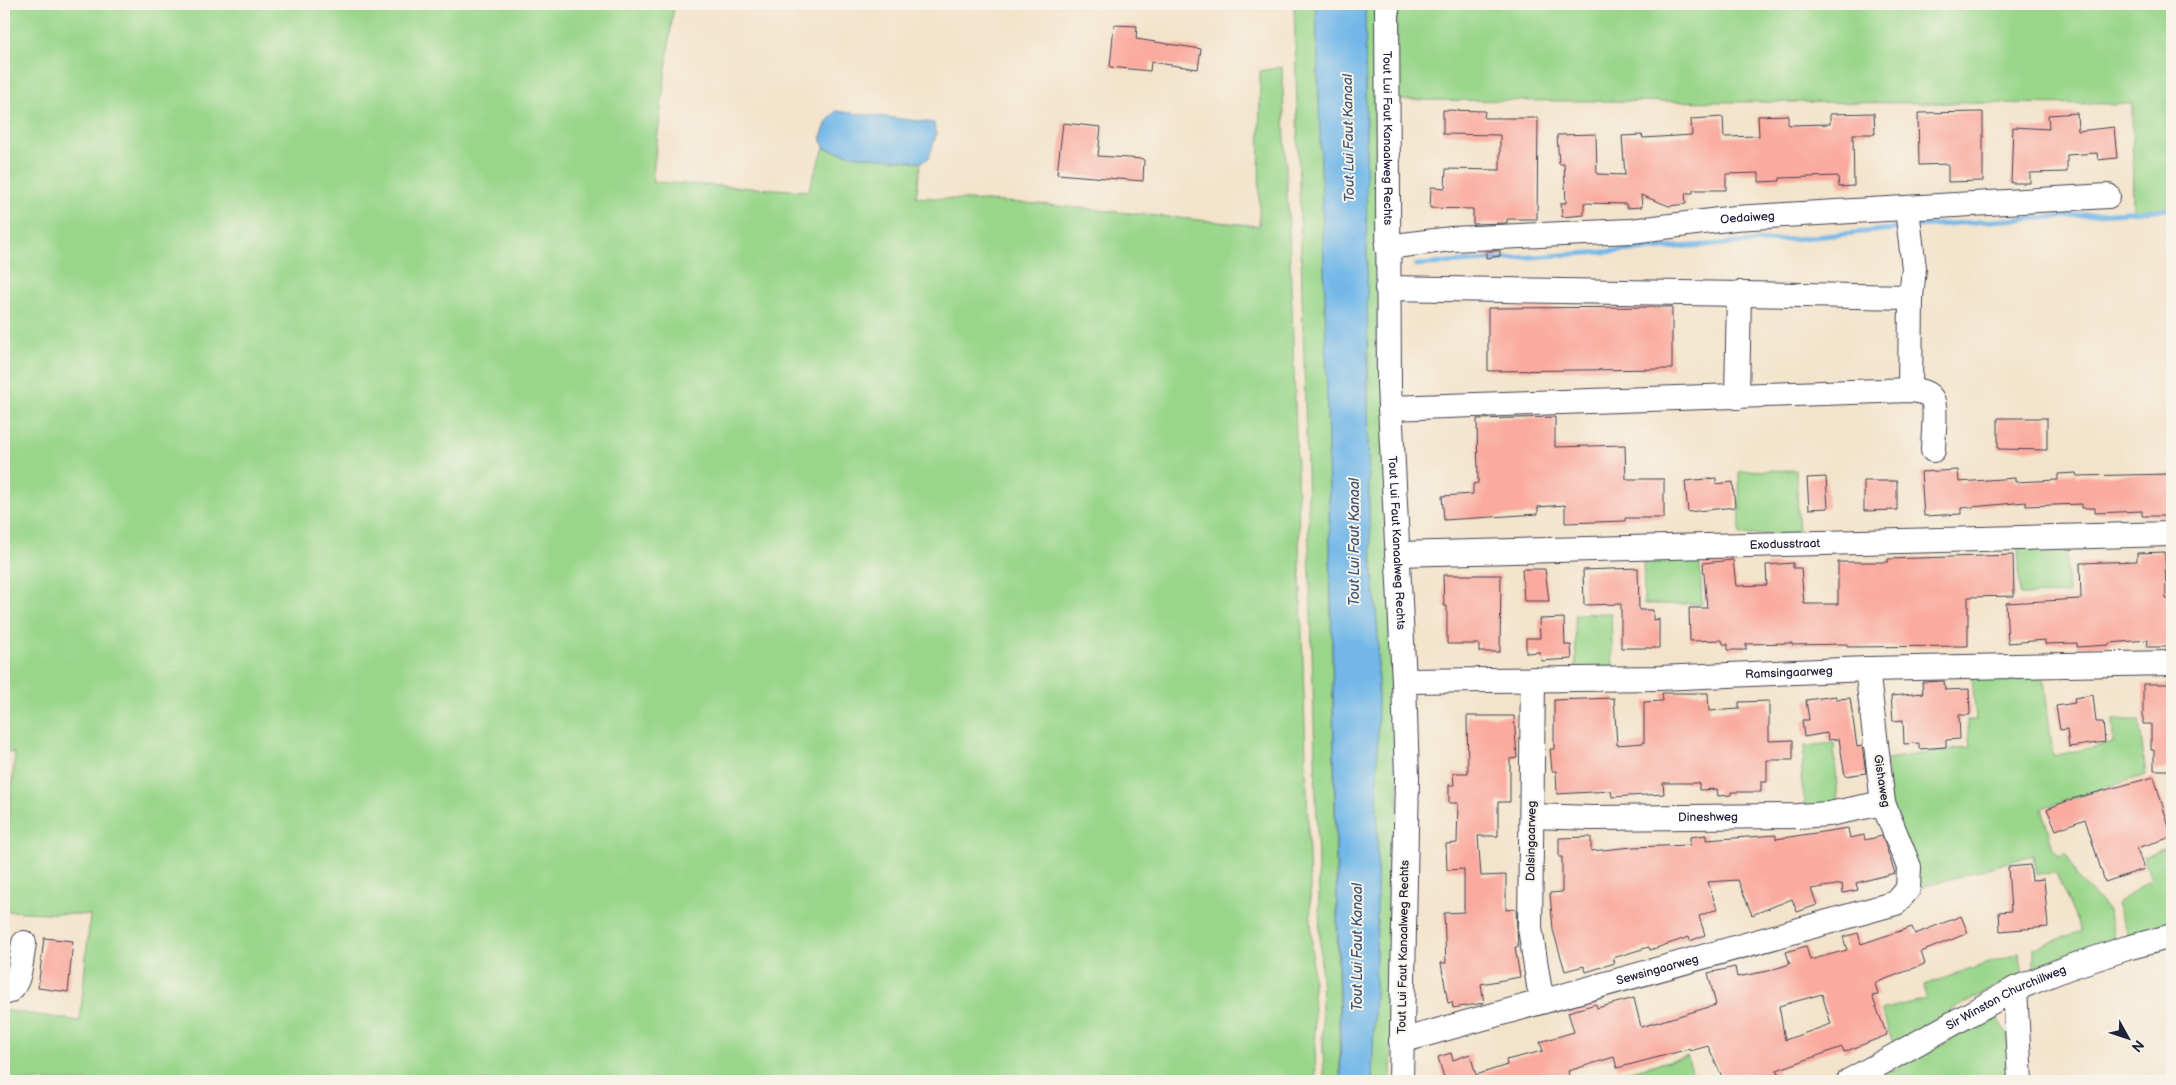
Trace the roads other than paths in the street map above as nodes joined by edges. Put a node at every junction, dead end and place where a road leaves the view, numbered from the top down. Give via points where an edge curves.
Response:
1 (1387, 4) edge
2 (2108, 196) dead end
3 (1907, 209) junction
4 (1387, 247) junction
5 (1387, 288) junction
6 (1739, 293) junction
7 (1911, 297) junction
8 (1910, 390) junction
9 (1737, 397) junction
10 (1390, 408) junction
11 (1933, 450) dead end
12 (2172, 534) edge
13 (1397, 554) junction
14 (2172, 663) edge
15 (1867, 669) junction
16 (1533, 679) junction
17 (1404, 681) junction
18 (1883, 803) junction
19 (1532, 816) junction
20 (1908, 889) joint
21 (2172, 936) edge
22 (24, 943) dead end
23 (2015, 990) junction
24 (4, 993) edge
25 (1544, 1001) junction
26 (1401, 1041) junction
27 (1400, 1081) edge
28 (1849, 1081) edge
29 (2020, 1081) edge

1 - 4 street, Tout Lui Faut Kanaalweg Rechts
2 - 3 street, Oedaiweg
3 - 4 street, Oedaiweg via 1735,218 1631,231 1451,239
3 - 7 street via 1914,261
4 - 5 street, Tout Lui Faut Kanaalweg Rechts
5 - 6 street
5 - 10 street, Tout Lui Faut Kanaalweg Rechts
6 - 7 street
6 - 9 street
7 - 8 street
8 - 9 street
8 - 11 street via 1924,392 1932,398
9 - 10 street
10 - 13 street, Tout Lui Faut Kanaalweg Rechts
12 - 13 street, Exodusstraat
13 - 17 street, Tout Lui Faut Kanaalweg Rechts
14 - 15 street, Ramsingaarweg
15 - 16 street, Ramsingaarweg via 1659,678
15 - 18 street, Gishaweg
16 - 17 street, Ramsingaarweg
16 - 19 street, Dalsingaarweg
17 - 26 street, Tout Lui Faut Kanaalweg Rechts via 1407,777
18 - 19 street, Dineshweg via 1829,814 1806,815
18 - 20 street, Gishaweg via 1909,867
19 - 25 street, Dalsingaarweg via 1530,928
20 - 25 street, Sewsingaarweg via 1896,903
21 - 23 street, Sir Winston Churchillweg via 2067,968
22 - 24 street via 16,983
23 - 28 street, Sir Winston Churchillweg
23 - 29 street
25 - 26 street, Sewsingaarweg
26 - 27 street, Tout Lui Faut Kanaalweg Rechts

